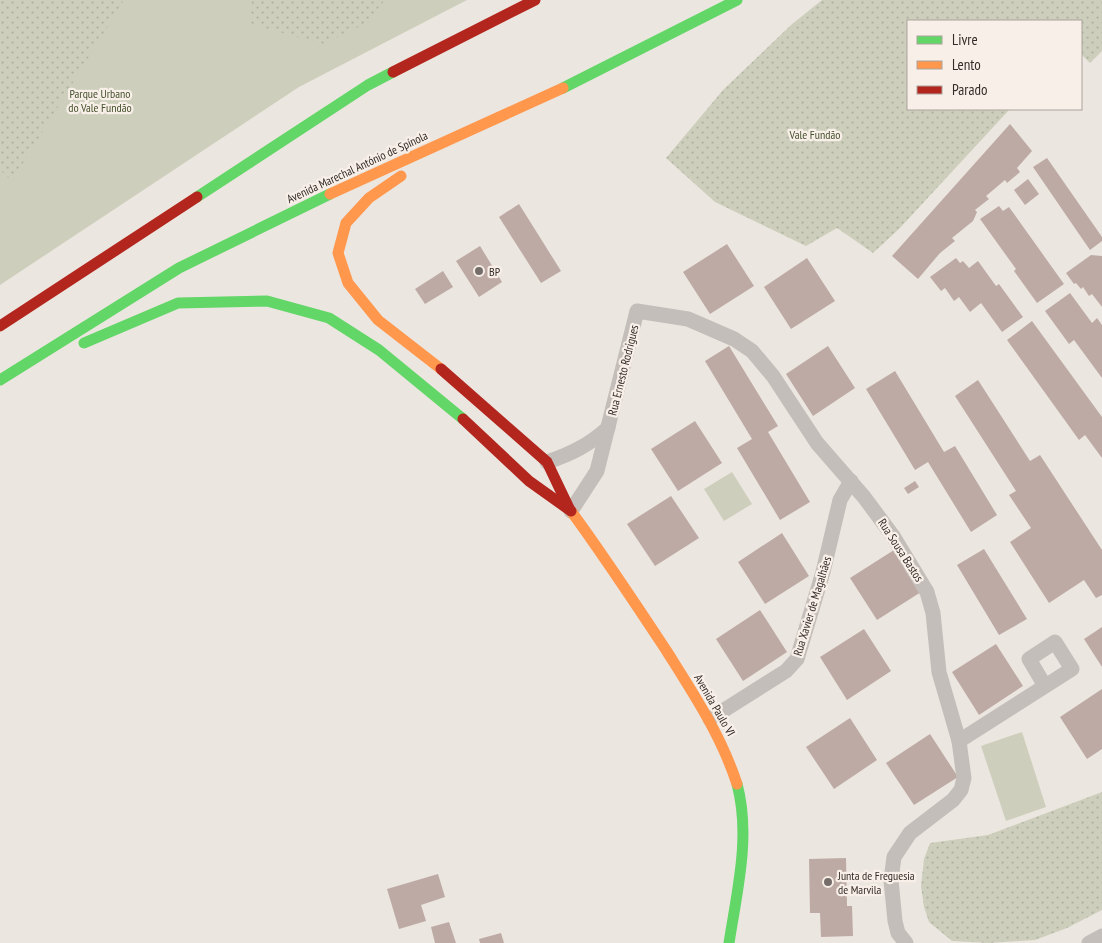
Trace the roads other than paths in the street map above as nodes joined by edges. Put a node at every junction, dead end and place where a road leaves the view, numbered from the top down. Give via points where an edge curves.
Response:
1 (535, 0) edge
2 (737, 0) edge
3 (485, 122) junction
4 (637, 312) joint
5 (0, 326) edge
6 (1, 379) edge
7 (608, 428) junction
8 (547, 462) junction
9 (851, 481) junction
10 (571, 511) junction
11 (1045, 686) dead end
12 (710, 719) junction
13 (959, 741) junction
14 (1102, 936) edge
15 (901, 941) edge
16 (729, 943) edge
17 (1089, 943) edge

1 - 5 main road via 368,85
2 - 3 main road, Avenida Marechal António de Spínola via 574,82
3 - 6 main road, Avenida Marechal António de Spínola via 179,268
3 - 8 main road via 369,198 346,223 338,253 348,283 378,320 444,372
4 - 7 street, Rua Ernesto Rodrigues
4 - 9 street, Rua Sousa Bastos via 688,319 752,350 817,443
6 - 10 main road via 178,303 267,301 293,306 329,318 379,350 461,417 529,481
7 - 8 street, Rua Ernesto Rodrigues via 572,454
7 - 10 street, Rua Ernesto Rodrigues via 597,470
8 - 10 main road
9 - 12 street, Rua Xavier de Magalhães via 840,500 823,572 797,658 786,671
9 - 13 street, Rua Sousa Bastos via 893,536 927,592 933,613 939,672
10 - 12 main road, Avenida Paulo VI via 619,576
11 - 13 street
12 - 16 main road, Avenida Paulo VI via 730,760 742,815 743,837
13 - 15 street, Rua Sousa Bastos via 965,772 961,790 943,810 910,833 894,857 890,880
14 - 17 street

